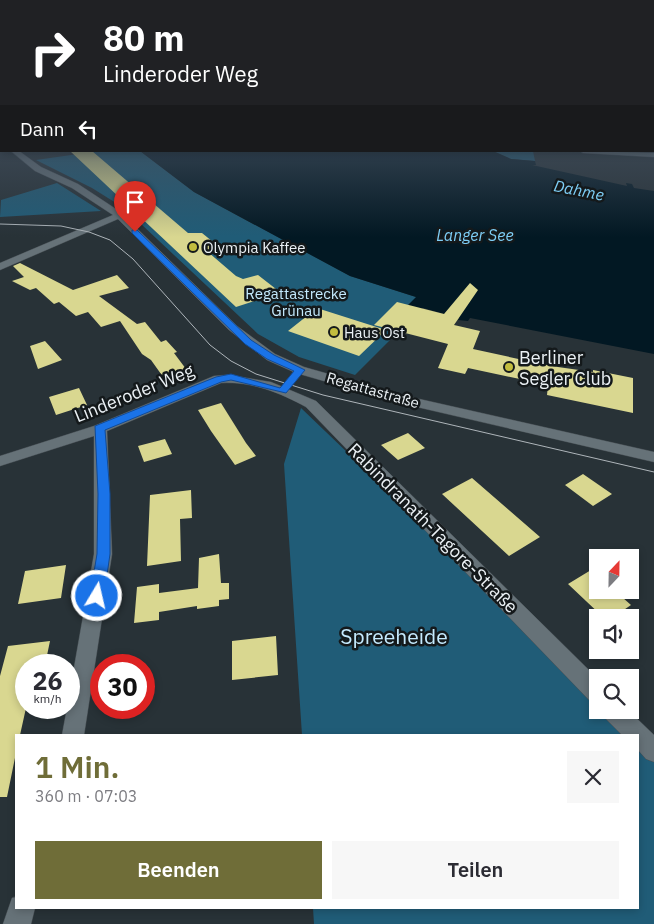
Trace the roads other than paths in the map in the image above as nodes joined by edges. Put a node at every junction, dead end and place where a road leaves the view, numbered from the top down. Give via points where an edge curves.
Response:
1 (15, 152) edge
2 (601, 152) edge
3 (654, 155) edge
4 (118, 216) junction
5 (0, 266) edge
6 (300, 370) junction
7 (282, 391) junction
8 (99, 429) junction
9 (654, 457) edge
10 (0, 461) edge
11 (589, 685) edge
12 (622, 719) edge
13 (73, 734) edge
14 (637, 734) edge
15 (639, 736) edge
16 (654, 751) edge
17 (22, 909) edge
18 (17, 924) edge

1 - 4 street, Regattastraße via 38,169 90,195
2 - 3 street
4 - 5 street
4 - 6 street, Regattastraße via 248,342
6 - 7 street
6 - 9 street, Regattastraße via 404,400
7 - 8 street, Linderoder Weg via 231,377 219,379
7 - 11 street, Rabindranath-Tagore-Straße via 311,404
8 - 10 street, Linderoder Weg
8 - 13 street via 104,494 103,554
12 - 14 street
15 - 16 street
17 - 18 street

